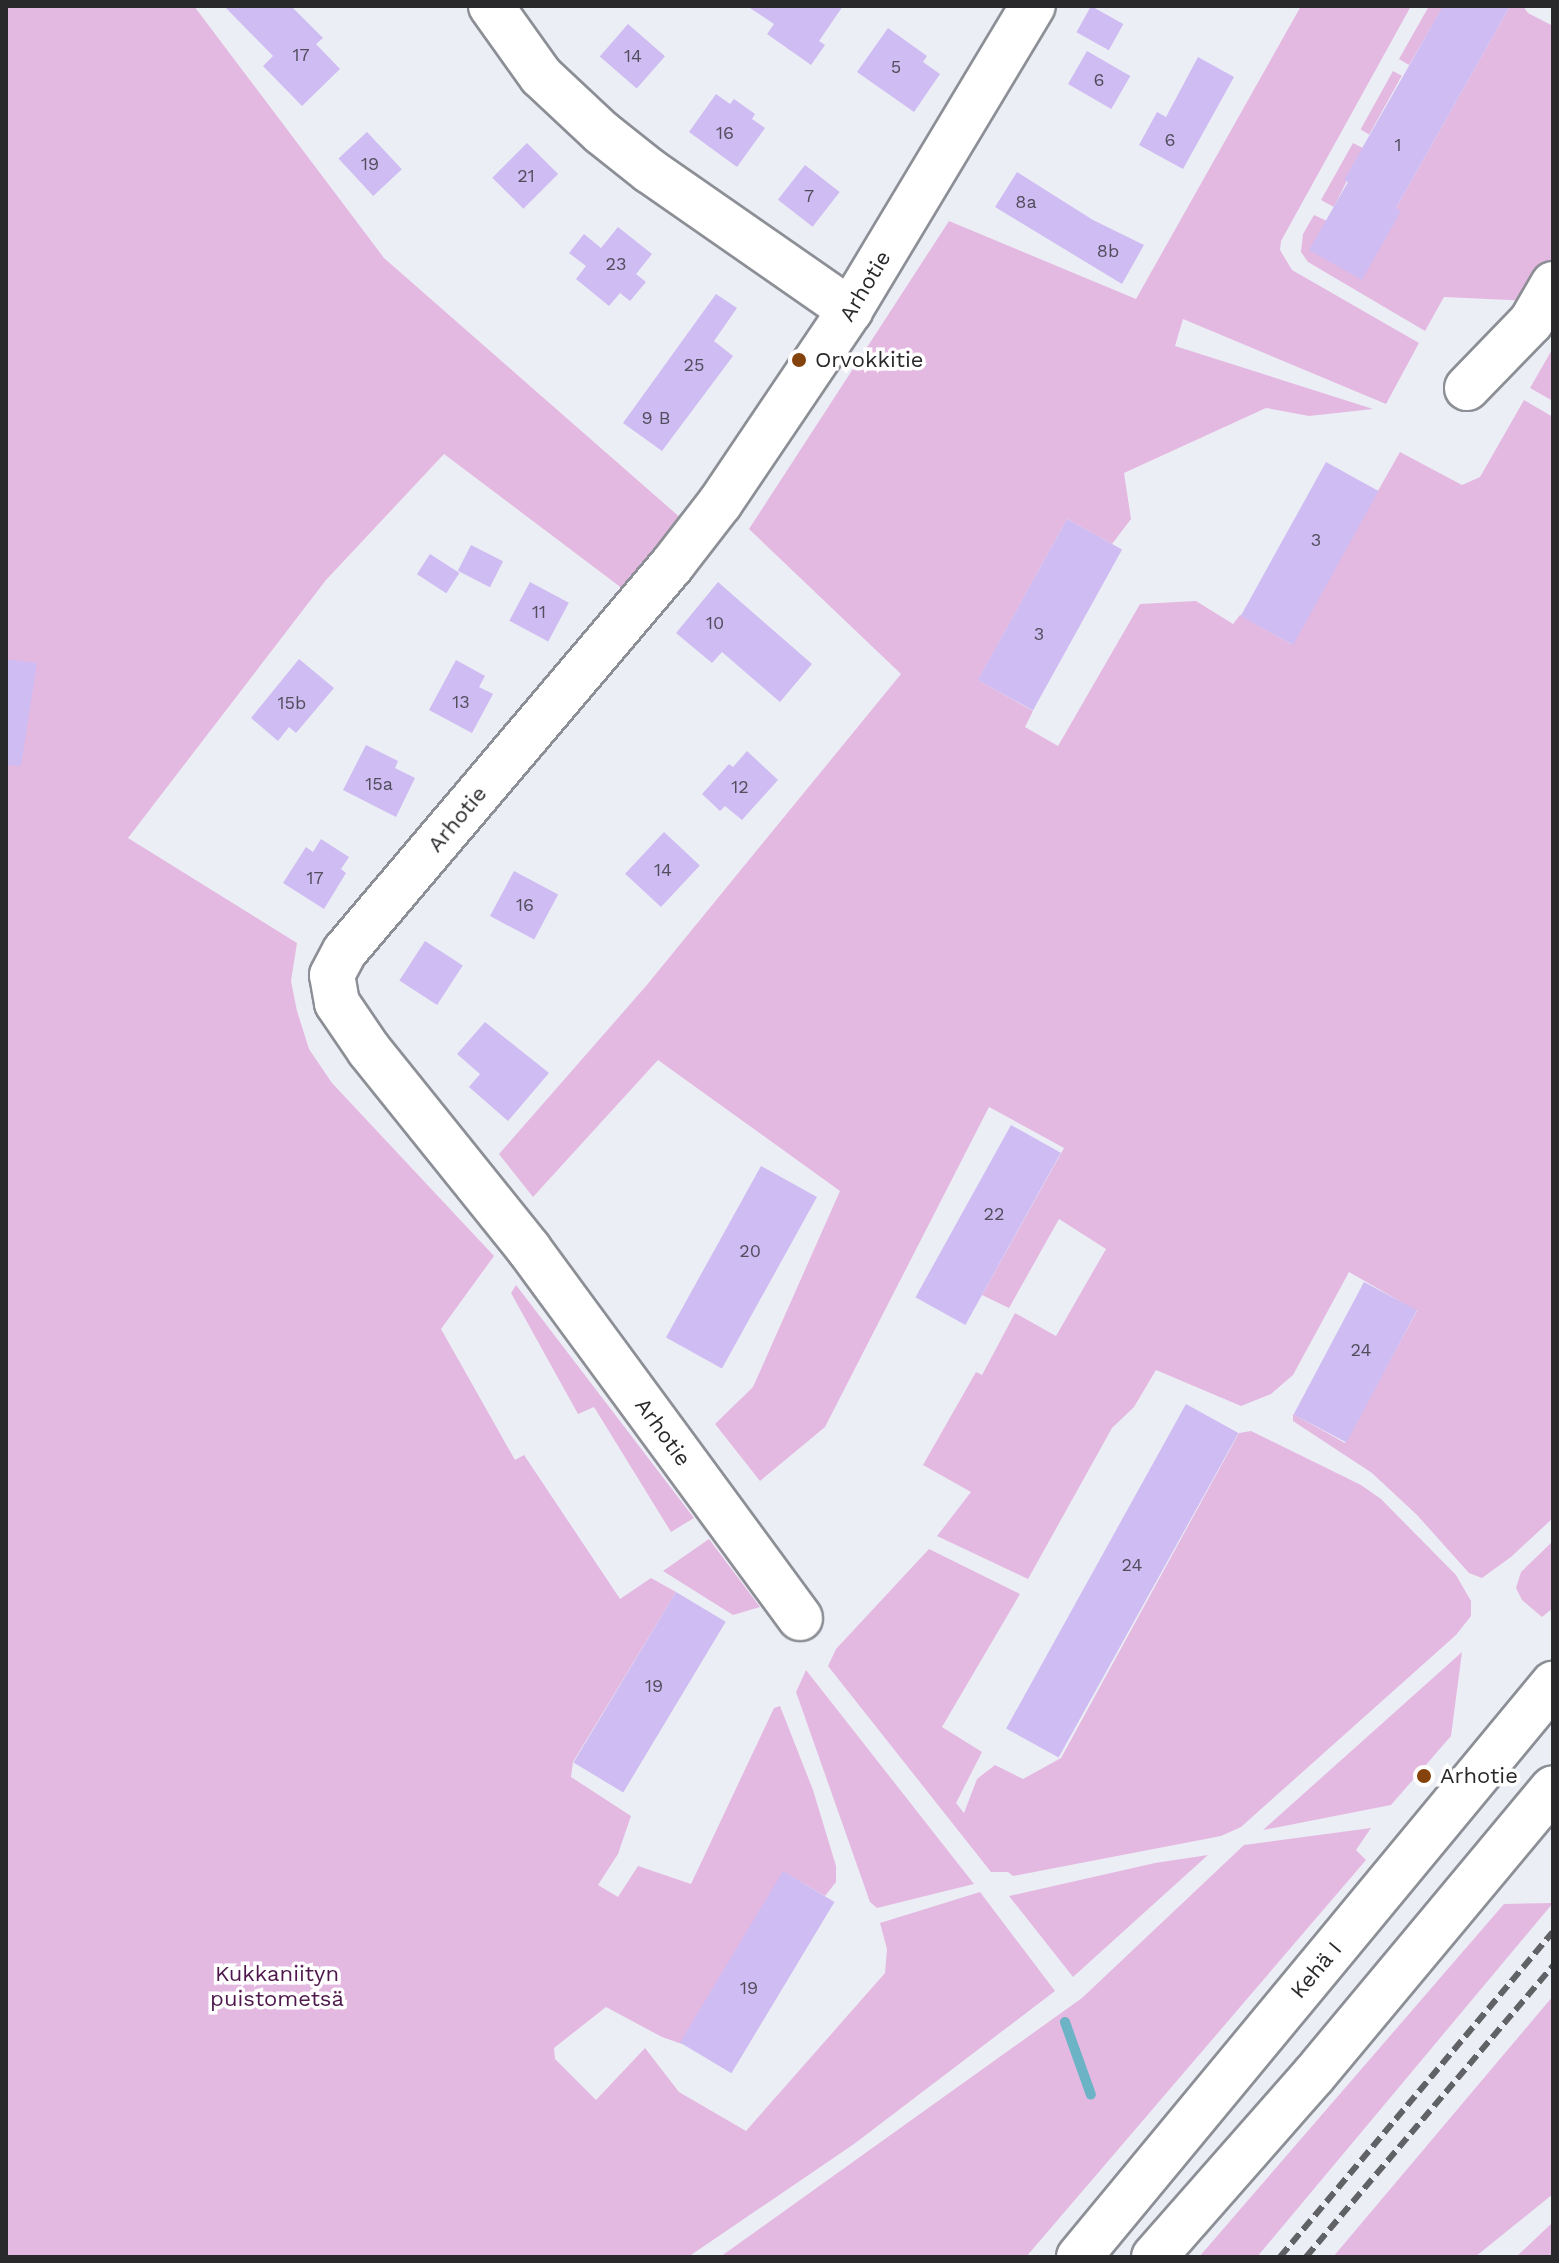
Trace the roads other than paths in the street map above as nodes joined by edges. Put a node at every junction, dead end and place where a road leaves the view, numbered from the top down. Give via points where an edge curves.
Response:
1 (491, 6) edge
2 (1033, 6) edge
3 (1553, 284) edge
4 (850, 310) junction
5 (1467, 388) dead end
6 (800, 1618) dead end
7 (1553, 1684) edge
8 (1553, 1788) edge
9 (1079, 2257) edge
10 (1154, 2257) edge

1 - 4 main road via 541,76 602,133
2 - 4 main road, Arhotie
3 - 5 main road via 1531,322
4 - 6 main road, Arhotie via 672,565 345,951 332,975 337,1003 369,1050 529,1249
7 - 9 main road, Kehä I
8 - 10 main road

